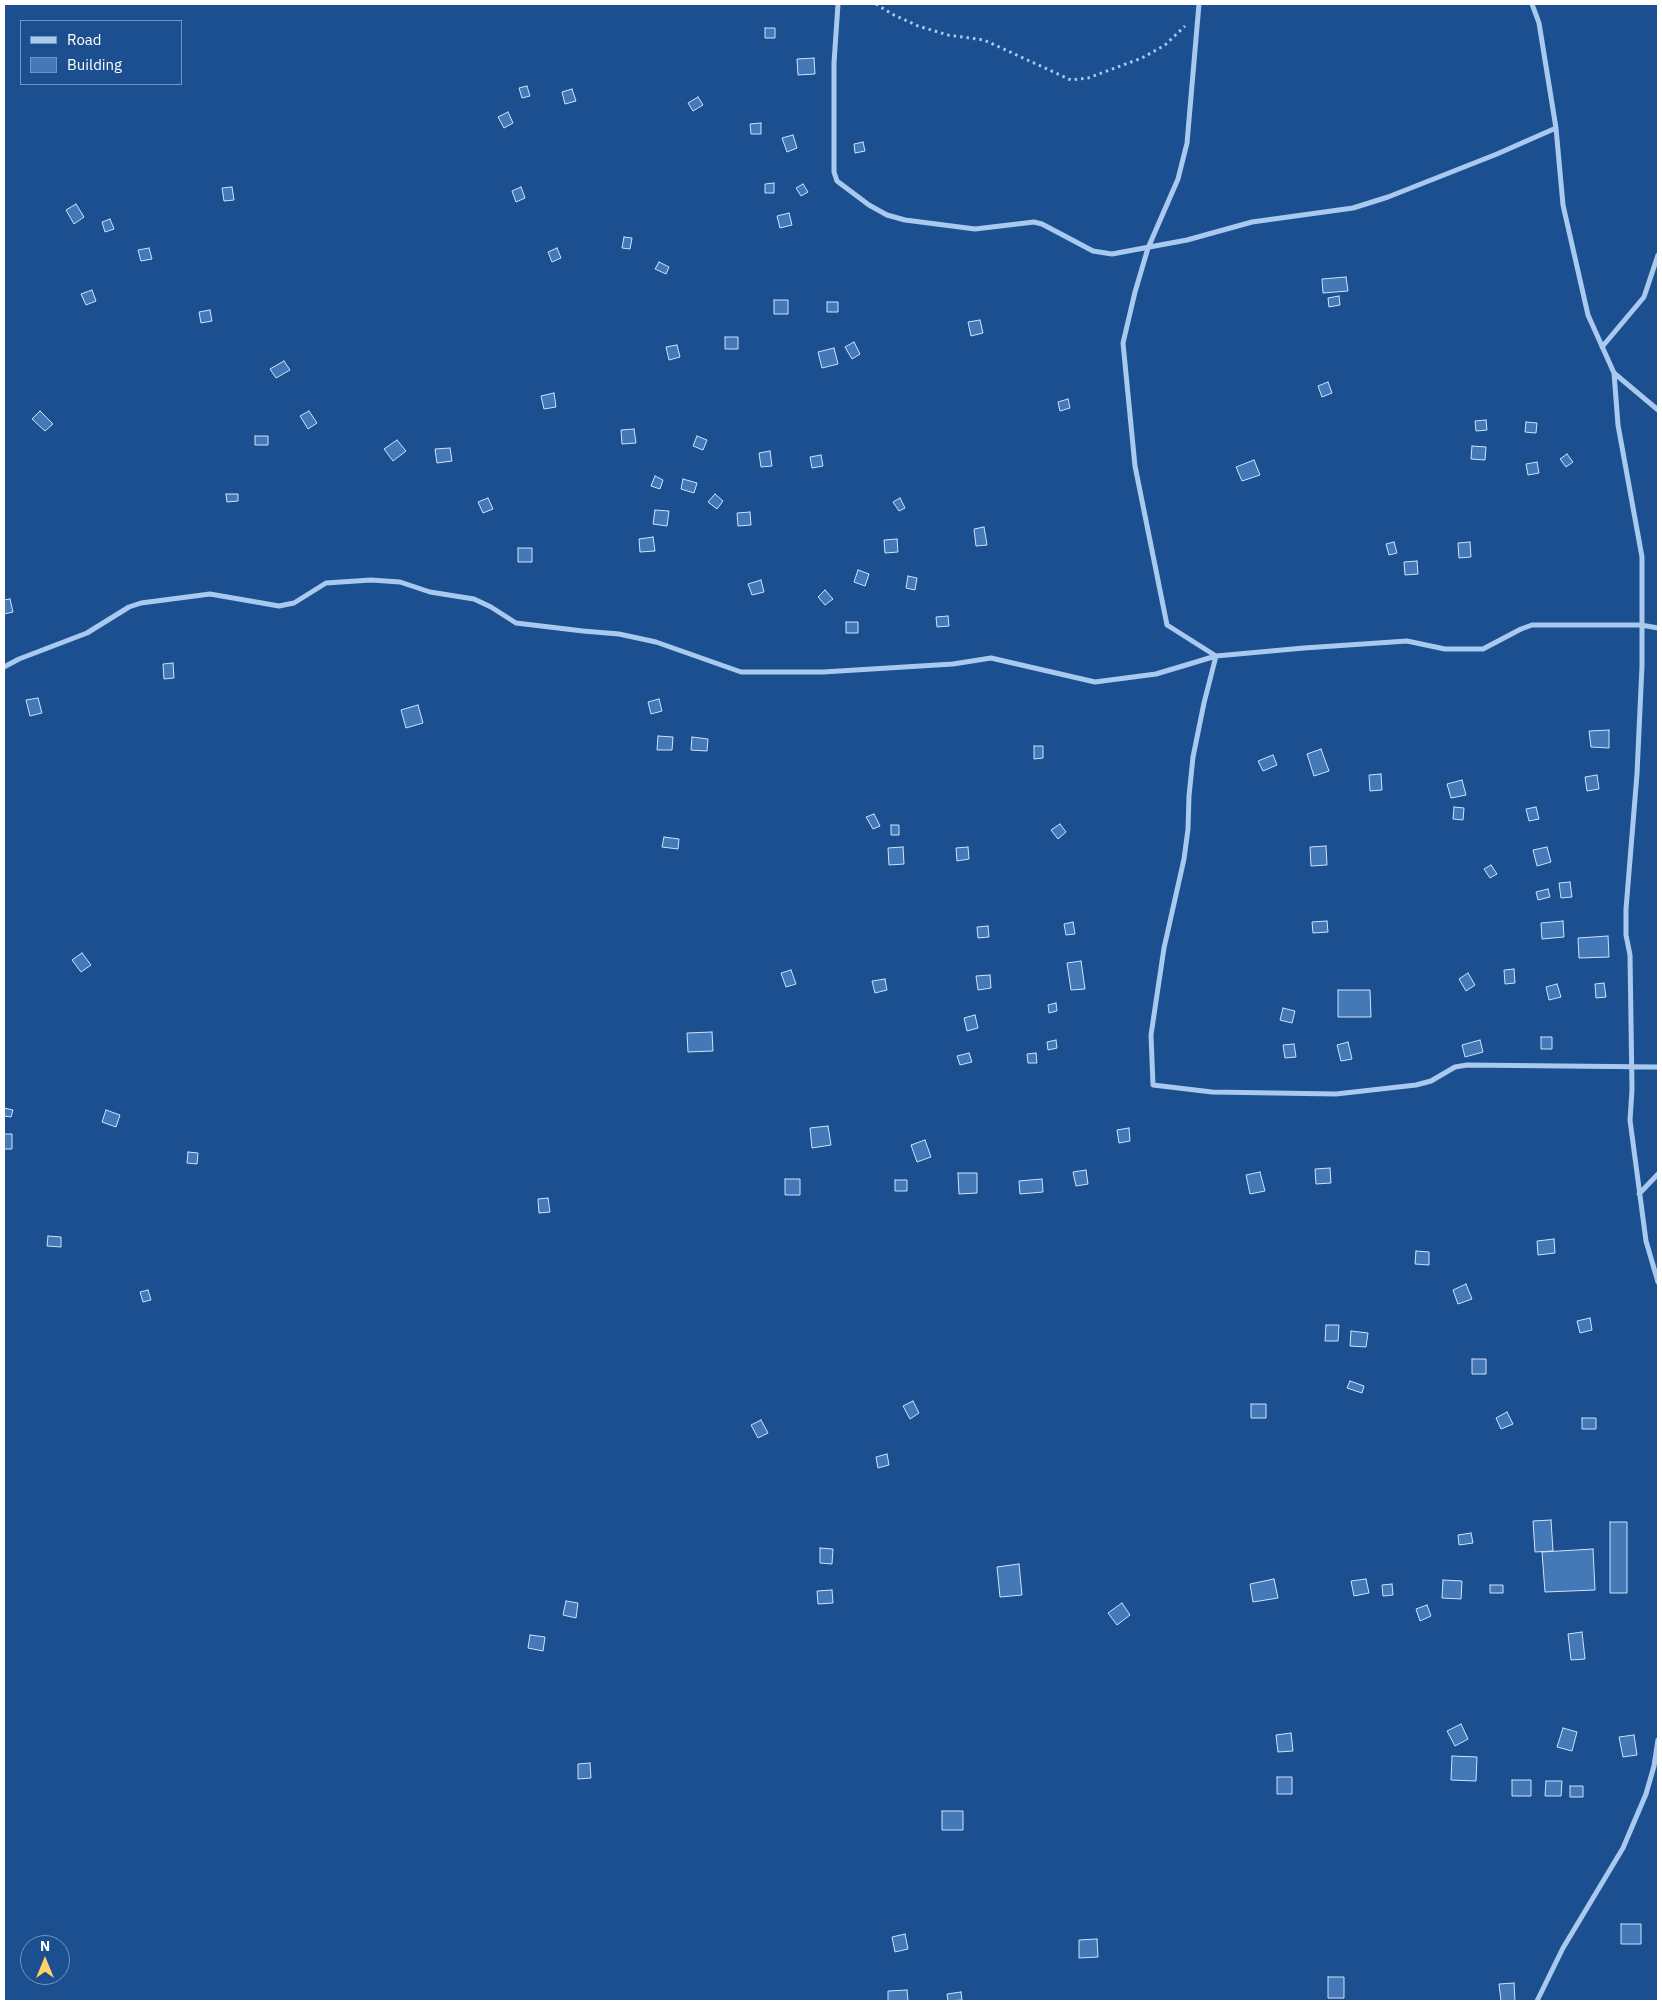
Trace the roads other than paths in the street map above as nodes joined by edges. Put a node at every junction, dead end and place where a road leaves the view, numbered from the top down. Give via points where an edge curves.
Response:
1 (838, 4) edge
2 (1199, 4) edge
3 (1532, 4) edge
4 (1556, 128) junction
5 (1148, 248) junction
6 (1658, 255) edge
7 (1602, 347) junction
8 (1614, 373) junction
9 (1658, 410) edge
10 (1641, 625) junction
11 (1658, 628) edge
12 (1216, 656) junction
13 (4, 667) edge
14 (1631, 1065) junction
15 (1658, 1067) edge
16 (1658, 1174) edge
17 (1639, 1194) junction
18 (1658, 1282) edge
19 (1658, 1740) edge
20 (1537, 2001) edge

1 - 5 street via 833,166 837,181 869,205 905,220 975,229 1034,222 1093,250 1112,254
2 - 5 street via 1187,143 1178,179
3 - 4 street via 1539,23
4 - 5 street via 1362,205 1252,222
4 - 7 street via 1566,214 1588,315
5 - 12 street via 1123,343 1135,466 1166,625
6 - 7 street via 1644,297
7 - 8 street
8 - 9 street
8 - 10 street via 1618,425 1642,557
10 - 11 street
10 - 12 street via 1532,625 1483,649 1445,649 1398,641
10 - 14 street via 1637,774 1626,909 1630,954
12 - 13 street via 1156,674 1095,682 991,658 953,664 833,672 741,672 656,642 620,634 516,623 474,599 430,592 400,582 371,580 326,583 294,602 279,606 210,594 140,603 87,633
12 - 14 street via 1193,757 1184,859 1164,948 1150,1035 1153,1085 1212,1092 1336,1094 1416,1086 1455,1067 1467,1065
14 - 15 street
14 - 17 street via 1630,1120
16 - 17 street
17 - 18 street via 1646,1224 1646,1241
19 - 20 street via 1646,1794 1623,1848

